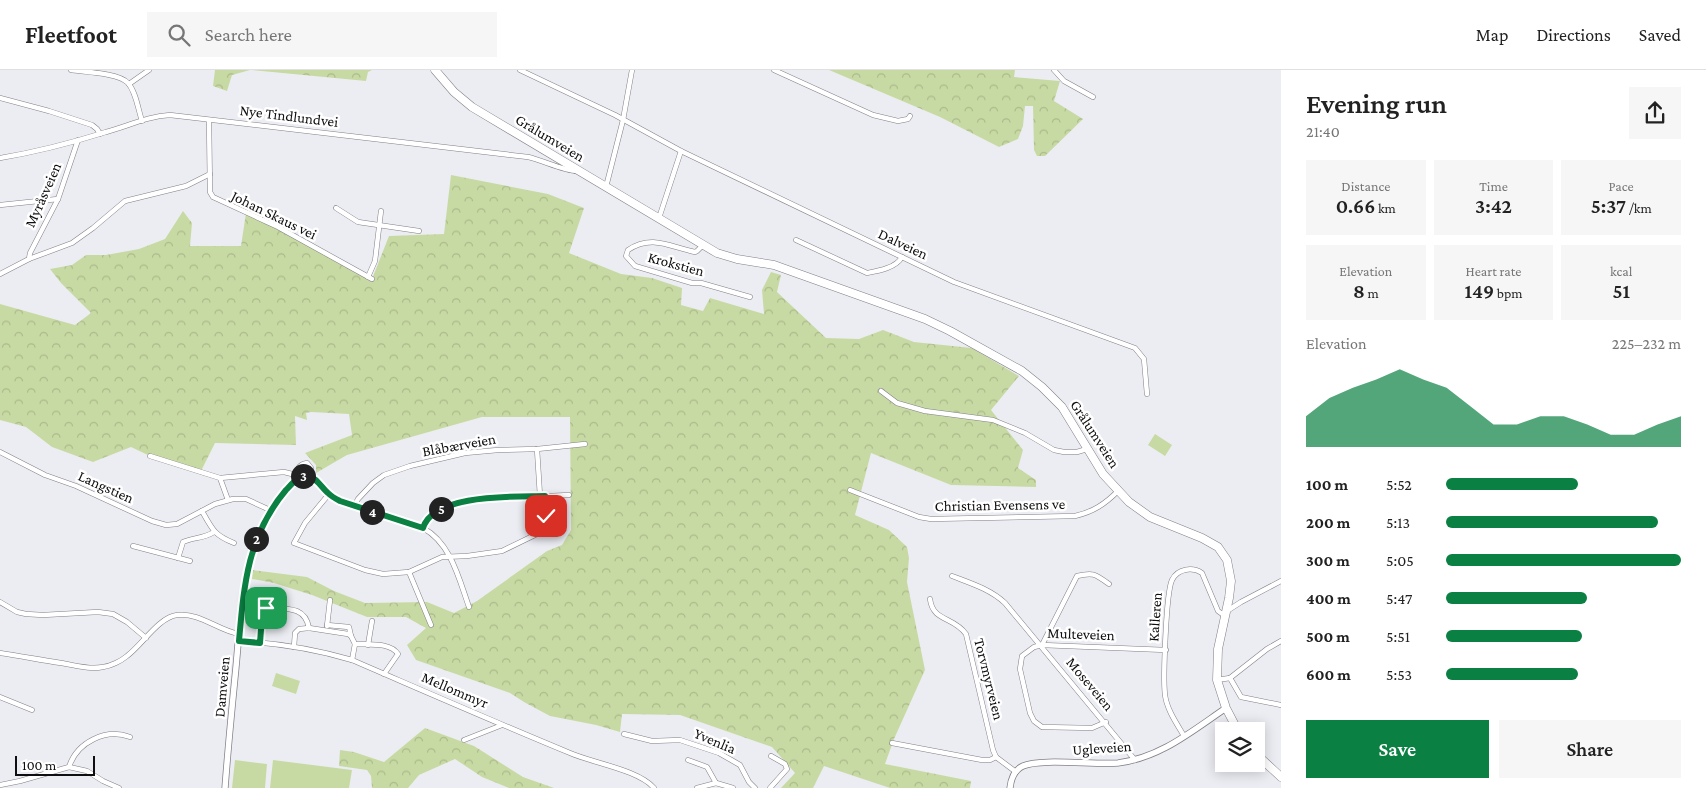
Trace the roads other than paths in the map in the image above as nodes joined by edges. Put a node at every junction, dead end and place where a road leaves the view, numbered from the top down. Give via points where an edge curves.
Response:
1 (71, 70) edge
2 (149, 70) edge
3 (434, 70) edge
4 (520, 70) edge
5 (632, 70) edge
6 (774, 70) edge
7 (1054, 70) edge
8 (129, 84) junction
9 (0, 98) edge
10 (1093, 98) dead end
11 (910, 116) dead end
12 (142, 120) junction
13 (209, 120) junction
14 (623, 120) junction
15 (100, 134) junction
16 (78, 140) junction
17 (681, 151) junction
18 (0, 158) edge
19 (578, 172) junction
20 (210, 174) junction
21 (607, 183) dead end
22 (58, 198) junction
23 (0, 205) edge
24 (336, 208) dead end
25 (380, 211) dead end
26 (658, 219) junction
27 (379, 225) junction
28 (419, 231) dead end
29 (796, 240) dead end
30 (703, 245) junction
31 (902, 257) junction
32 (29, 259) junction
33 (0, 274) edge
34 (750, 297) dead end
35 (881, 391) dead end
36 (1147, 394) dead end
37 (584, 444) dead end
38 (538, 448) junction
39 (1087, 449) junction
40 (0, 452) edge
41 (150, 456) dead end
42 (296, 475) junction
43 (310, 476) junction
44 (220, 478) junction
45 (294, 482) junction
46 (850, 490) dead end
47 (1118, 491) junction
48 (329, 494) junction
49 (569, 495) dead end
50 (542, 496) junction
51 (228, 500) junction
52 (354, 507) junction
53 (270, 510) junction
54 (202, 511) junction
55 (423, 528) junction
56 (214, 532) junction
57 (234, 543) dead end
58 (134, 546) dead end
59 (449, 556) junction
60 (178, 558) junction
61 (190, 561) dead end
62 (410, 572) junction
63 (952, 576) dead end
64 (1281, 581) edge
65 (1109, 584) dead end
66 (930, 599) dead end
67 (330, 600) dead end
68 (0, 602) edge
69 (470, 607) dead end
70 (1226, 614) junction
71 (372, 621) dead end
72 (431, 625) dead end
73 (326, 627) junction
74 (309, 628) junction
75 (239, 634) junction
76 (146, 638) junction
77 (239, 641) junction
78 (1281, 641) edge
79 (260, 643) junction
80 (355, 644) junction
81 (1042, 645) junction
82 (368, 646) junction
83 (294, 647) junction
84 (1166, 650) junction
85 (0, 653) edge
86 (352, 660) junction
87 (384, 674) junction
88 (1230, 678) junction
89 (1217, 680) junction
90 (0, 697) edge
91 (1281, 705) edge
92 (1226, 708) junction
93 (32, 710) dead end
94 (1106, 722) junction
95 (1233, 722) edge
96 (502, 724) junction
97 (624, 734) dead end
98 (1184, 736) junction
99 (130, 737) dead end
100 (464, 740) dead end
101 (892, 743) dead end
102 (771, 756) dead end
103 (996, 757) junction
104 (688, 760) dead end
105 (1135, 760) junction
106 (1265, 762) edge
107 (69, 768) junction
108 (1016, 772) junction
109 (1281, 777) edge
110 (716, 783) junction
111 (0, 785) edge
112 (118, 788) edge
113 (225, 788) edge
114 (654, 788) edge
115 (697, 788) edge
116 (733, 788) edge
117 (755, 788) edge
118 (770, 788) edge
119 (1010, 788) edge

1 - 8 street via 118,77
2 - 8 street
3 - 19 main road, Grålumveien via 466,103
4 - 14 street, Dalveien
5 - 14 street
6 - 11 street via 873,115 898,121
7 - 10 street via 1064,82
8 - 12 street
9 - 15 street via 92,125
12 - 13 street, Nye Tindlundvei via 170,115
12 - 15 street, Nye Tindlundvei
13 - 19 street, Nye Tindlundvei via 528,158
13 - 20 street, Johan Skaus vei
14 - 17 street, Dalveien
14 - 21 street
15 - 16 street, Nye Tindlundvei
16 - 18 street, Nye Tindlundvei
16 - 22 street, Myråsveien
17 - 26 street
17 - 31 street, Dalveien
19 - 26 main road, Grålumveien
20 - 27 street, Johan Skaus vei via 211,195 216,200 278,227 370,278
20 - 32 street via 186,186 125,201 72,243
22 - 23 street
22 - 32 street, Myråsveien
24 - 27 street via 358,222
25 - 27 street, Johan Skaus vei
26 - 30 main road, Grålumveien
27 - 28 street
29 - 31 street via 866,273 892,266
30 - 34 street, Krokstien via 695,252 672,244 647,242 628,250 626,256 635,266
30 - 39 main road, Grålumveien via 726,256 805,276 950,330 1036,381 1062,407
31 - 36 street, Dalveien via 954,282 1135,348 1144,359
32 - 33 street
35 - 39 street via 897,403 916,408 993,420 1054,450
37 - 38 street, Blåbærveien
38 - 50 street
38 - 52 street, Blåbærveien via 465,454 410,466 384,475 373,483
39 - 47 main road, Grålumveien
40 - 54 street, Langstien via 152,521 171,526
41 - 44 street
42 - 43 street via 299,467 306,463 311,468
42 - 44 street via 284,472
42 - 45 street, Damveien
43 - 45 street, Damveien
43 - 48 street
44 - 51 street
45 - 53 street, Damveien
46 - 47 street, Christian Evensens ve via 931,519 1075,516 1100,508
47 - 70 main road, Grålumveien via 1150,517 1209,541 1222,551 1230,572
48 - 52 street
48 - 62 street via 308,518 294,544 365,570 383,574
49 - 50 street
50 - 55 street via 454,503 429,517
50 - 59 street via 546,523 538,534 502,551
51 - 53 street, Langstien via 246,500
51 - 54 street, Langstien
52 - 55 street
53 - 75 street, Damveien via 249,559
54 - 56 street
55 - 59 street via 439,539
56 - 57 street
56 - 60 street via 206,538 184,542
58 - 60 street
59 - 62 street
59 - 69 street
60 - 61 street
62 - 72 street
63 - 81 street, Moseveien via 998,596
64 - 70 street via 1241,602
65 - 81 street via 1095,574 1076,576
66 - 103 street, Torvmyrveien via 931,607 938,616 955,623 966,634
67 - 73 street
68 - 76 street via 26,614 107,612
70 - 84 street, Kalleren via 1218,611 1202,573 1191,569 1180,572 1170,586
70 - 89 main road, Grålumveien via 1217,658
71 - 82 street
73 - 74 street
73 - 80 street via 349,627
74 - 79 street via 306,616 298,611 266,608 262,616
74 - 83 street via 297,631
75 - 76 street via 181,614 162,622
75 - 77 street, Damveien
76 - 85 street via 124,658 103,667 86,668
77 - 79 street, Mellommyr
77 - 113 street, Damveien
78 - 88 street
79 - 83 street, Mellommyr
80 - 82 street
80 - 86 street
81 - 84 street, Multeveien
81 - 94 street, Moseveien
81 - 94 street, Multeveien via 1022,656 1020,664 1034,722 1042,727 1074,728 1092,728
82 - 87 street via 386,646 397,652
83 - 86 street, Mellommyr
84 - 98 street, Kalleren via 1165,694
86 - 87 street, Mellommyr
87 - 96 street, Mellommyr
88 - 89 street
88 - 91 street via 1241,697
89 - 92 main road, Grålumveien
90 - 93 street
92 - 95 main road, Grålumveien
92 - 98 street, Ugleveien
94 - 105 street, Moseveien
96 - 100 street
96 - 114 street, Mellommyr via 585,760 633,774
97 - 117 street, Yvenlia via 652,741 680,740 719,753 740,766
98 - 105 street, Ugleveien
99 - 107 street via 120,733 99,736 82,748
101 - 103 street via 982,760
102 - 118 street via 785,764 787,769
103 - 108 street
104 - 110 street, Yvenlia via 707,767
105 - 108 street, Ugleveien via 1106,764 1032,763
106 - 109 main road
107 - 111 street
107 - 112 street via 87,771
108 - 119 street
110 - 115 street
110 - 116 street

